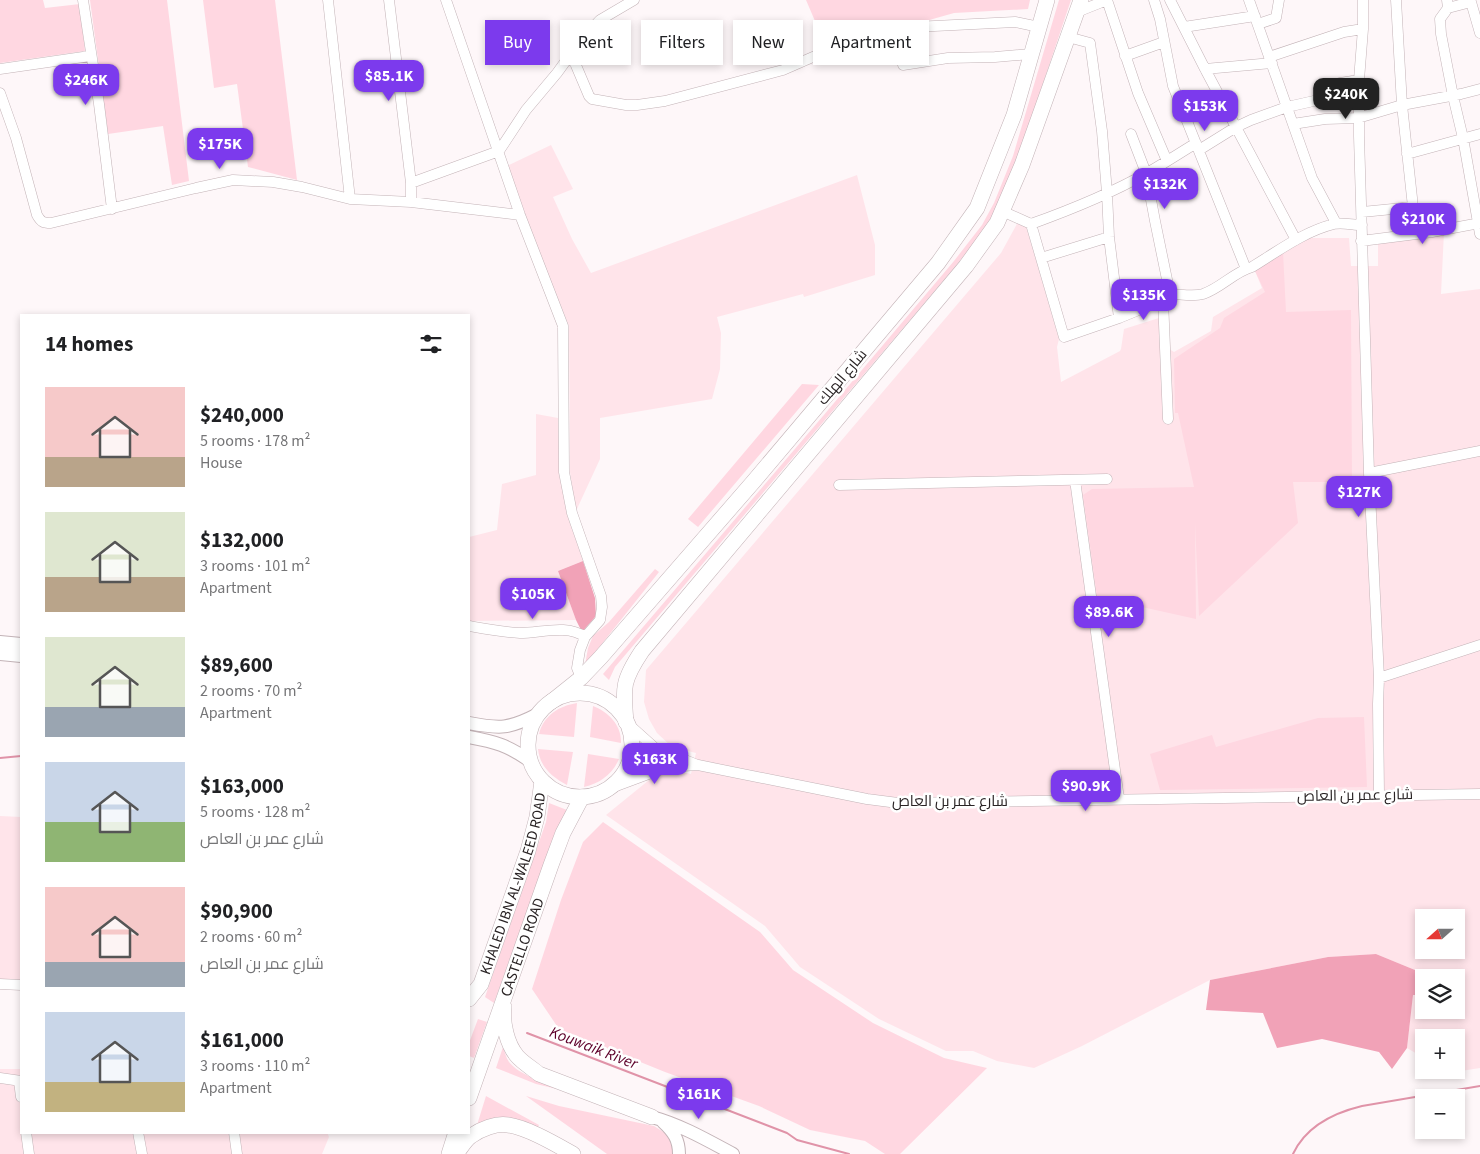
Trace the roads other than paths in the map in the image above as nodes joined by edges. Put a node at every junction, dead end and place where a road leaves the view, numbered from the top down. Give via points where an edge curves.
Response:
1 (83, 0) edge
2 (328, 0) edge
3 (389, 0) edge
4 (446, 0) edge
5 (634, 0) edge
6 (1047, 0) edge
7 (1108, 0) edge
8 (1154, 0) edge
9 (1170, 0) edge
10 (1249, 0) edge
11 (1279, 0) edge
12 (1363, 0) edge
13 (1396, 0) edge
14 (1474, 1) edge
15 (1448, 4) edge
16 (1079, 6) edge
17 (600, 20) edge
18 (1256, 20) junction
19 (1039, 27) junction
20 (1184, 27) junction
21 (1363, 29) junction
22 (1480, 33) edge
23 (1068, 36) junction
24 (1164, 42) junction
25 (1031, 54) junction
26 (90, 56) junction
27 (1125, 56) junction
28 (1270, 60) junction
29 (929, 61) edge
30 (563, 65) edge
31 (576, 65) edge
32 (0, 69) edge
33 (1205, 69) junction
34 (1359, 80) junction
35 (1480, 89) edge
36 (0, 93) edge
37 (1453, 96) junction
38 (1402, 105) junction
39 (1287, 107) junction
40 (1358, 118) junction
41 (1293, 124) junction
42 (1236, 127) junction
43 (1132, 134) dead end
44 (1480, 134) edge
45 (1463, 138) junction
46 (1197, 147) junction
47 (499, 151) junction
48 (1408, 154) junction
49 (1167, 161) junction
50 (1146, 174) junction
51 (411, 183) junction
52 (1107, 193) junction
53 (350, 199) junction
54 (411, 202) junction
55 (112, 209) junction
56 (1002, 211) junction
57 (1362, 212) junction
58 (520, 215) junction
59 (1479, 223) edge
60 (1030, 224) junction
61 (1336, 224) junction
62 (1362, 225) junction
63 (1480, 234) edge
64 (1109, 237) junction
65 (1296, 240) junction
66 (1361, 240) junction
67 (1041, 258) junction
68 (1246, 269) junction
69 (1167, 297) junction
70 (1119, 318) junction
71 (1168, 419) dead end
72 (1480, 451) edge
73 (1369, 473) junction
74 (1075, 480) junction
75 (1108, 480) dead end
76 (839, 486) dead end
77 (470, 626) edge
78 (585, 637) junction
79 (0, 642) edge
80 (20, 644) edge
81 (1480, 645) edge
82 (0, 654) edge
83 (20, 656) edge
84 (581, 678) junction
85 (1380, 678) junction
86 (551, 702) junction
87 (538, 714) junction
88 (626, 722) junction
89 (470, 723) edge
90 (470, 736) edge
91 (530, 761) junction
92 (698, 765) junction
93 (542, 781) junction
94 (608, 789) junction
95 (1480, 794) edge
96 (1379, 795) junction
97 (582, 797) junction
98 (1119, 799) junction
99 (0, 984) edge
100 (20, 986) edge
101 (506, 994) junction
102 (470, 998) edge
103 (0, 1078) edge
104 (20, 1081) edge
105 (470, 1095) edge
106 (652, 1117) junction
107 (26, 1134) edge
108 (138, 1134) edge
109 (234, 1134) edge
110 (455, 1134) edge
111 (29, 1154) edge
112 (142, 1154) edge
113 (237, 1154) edge
114 (448, 1154) edge
115 (456, 1154) edge
116 (573, 1154) edge
117 (679, 1154) edge
118 (733, 1154) edge

1 - 26 street
2 - 53 street
3 - 51 street
4 - 47 street
5 - 17 street
6 - 19 highway, شارع الهلك
7 - 16 street
7 - 27 street
8 - 24 street
9 - 20 street
10 - 18 street
11 - 18 street via 1276,18
12 - 21 street
13 - 38 street
14 - 15 street
14 - 22 street
15 - 37 street via 1440,19
16 - 23 highway, شارع الهلك
18 - 20 street
18 - 28 street
19 - 25 highway, شارع الهلك
19 - 31 street via 1015,22 858,32 784,70 665,101 636,105 592,99
20 - 33 street
21 - 28 street via 1344,32
21 - 34 street
23 - 52 street via 1090,43
23 - 56 highway, شارع الهلك
24 - 27 street
24 - 46 street via 1173,86
25 - 29 street
25 - 84 highway, شارع الهلك via 1014,115 977,208 938,263 754,481
26 - 32 street
26 - 55 street
27 - 49 street
28 - 33 street
28 - 39 street
30 - 47 street via 526,110
33 - 42 street
34 - 39 street via 1340,83 1327,98
34 - 40 street
35 - 37 street
36 - 55 street via 40,221 51,223
37 - 38 street
37 - 45 street
38 - 40 street
38 - 48 street
39 - 41 street
39 - 42 street
40 - 41 street
40 - 57 street
41 - 61 street via 1312,178
42 - 46 street
42 - 65 street
43 - 50 street
44 - 45 street
45 - 48 street
45 - 59 street
46 - 49 street
46 - 68 street
47 - 51 street
47 - 58 street
48 - 57 street via 1412,207
49 - 50 street
50 - 52 street
50 - 69 street
51 - 54 street
52 - 60 street
52 - 64 street
53 - 54 street
53 - 55 street via 273,182 233,180
54 - 58 street
56 - 60 street
56 - 88 highway, شارع الهلك via 966,266 642,651 629,670 625,683
57 - 62 street
58 - 78 street via 563,326 564,472 572,513 602,607 600,620
59 - 63 street
59 - 66 street
60 - 67 street
61 - 62 street
61 - 65 street
62 - 66 street
64 - 67 street
64 - 70 street
65 - 68 street
66 - 73 street
67 - 70 street via 1064,337
68 - 69 street via 1201,295
69 - 70 street
69 - 71 street
72 - 73 street
73 - 85 street
74 - 75 street
74 - 76 street
74 - 98 street
77 - 78 street via 520,633 568,630
78 - 84 street via 577,668
79 - 80 main road
81 - 85 street
82 - 83 main road
84 - 86 highway, شارع الهلك
85 - 96 street
86 - 87 highway
86 - 88 highway via 567,695 584,693 609,703
87 - 89 main road via 521,723 494,728
87 - 91 highway via 528,737
88 - 92 street via 656,748
88 - 94 highway via 631,752 619,779
90 - 91 main road via 501,744
91 - 93 highway
92 - 94 street, شارع عمر بن العاص via 667,767
92 - 98 street, شارع عمر بن العاص via 898,803
93 - 97 highway via 557,792
93 - 102 highway, KHALED IBN AL-WALEED ROAD via 528,851 481,984
94 - 97 highway
95 - 96 street, شارع عمر بن العاص
96 - 98 street, شارع عمر بن العاص
97 - 101 highway, CASTELLO ROAD via 563,833
99 - 100 street
101 - 105 highway, CASTELLO ROAD
101 - 106 highway via 504,1024 511,1046 526,1065 539,1074
103 - 104 street
106 - 117 main road via 674,1132
106 - 118 main road via 685,1128
107 - 111 street
108 - 112 street
109 - 113 street
110 - 114 highway
115 - 116 highway via 470,1137 483,1129 507,1125

